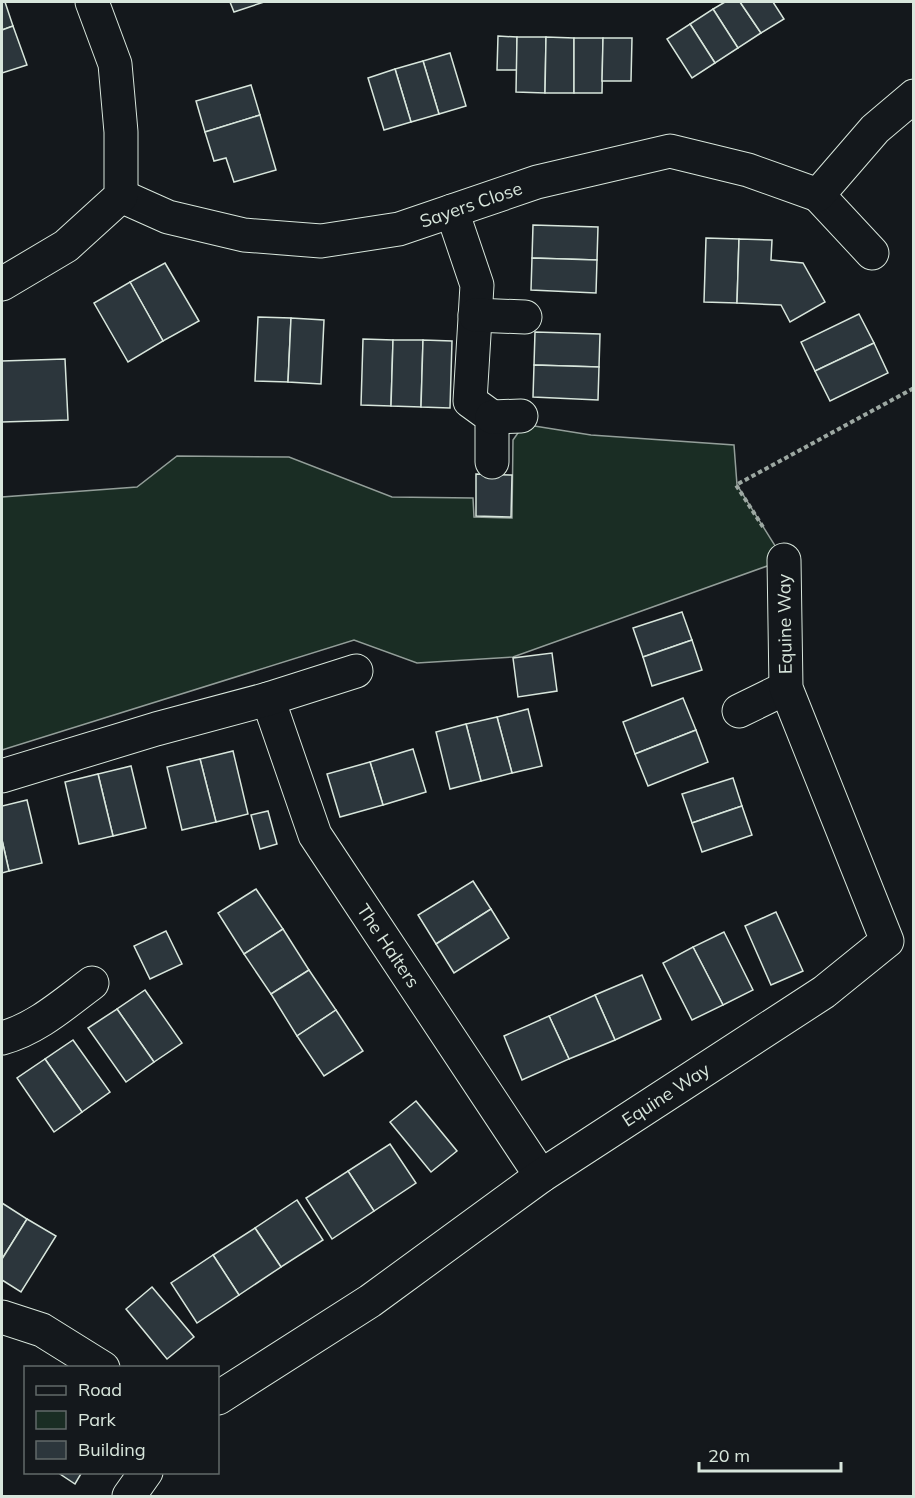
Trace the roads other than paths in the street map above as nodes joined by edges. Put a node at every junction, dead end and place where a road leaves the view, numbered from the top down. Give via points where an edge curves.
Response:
1 (92, 2) edge
2 (914, 96) edge
3 (818, 195) junction
4 (121, 196) junction
5 (452, 211) junction
6 (872, 253) dead end
7 (2, 284) edge
8 (475, 315) junction
9 (525, 317) dead end
10 (492, 462) dead end
11 (784, 560) road end
12 (356, 671) dead end
13 (786, 688) junction
14 (268, 699) junction
15 (740, 711) dead end
16 (2, 776) edge
17 (92, 983) dead end
18 (2, 1038) edge
19 (541, 1176) junction
20 (2, 1317) edge
21 (100, 1366) edge
22 (219, 1397) edge
23 (145, 1474) edge
24 (129, 1497) edge

1 - 4 street via 115,64
2 - 3 street via 875,129
3 - 5 street, Sayers Close via 748,170 670,151 537,182
3 - 6 street, Sayers Close
4 - 5 street, Sayers Close via 168,217 244,235 321,241 399,229
4 - 7 street via 66,246
5 - 8 street via 477,285
8 - 9 street
8 - 10 street via 470,401 506,416
11 - 13 street, Equine Way
12 - 14 street
13 - 15 street, Equine Way
13 - 19 street, Equine Way via 887,941 824,992
14 - 16 street
14 - 19 street, The Halters via 315,835
17 - 18 street via 45,1017
19 - 22 street, Equine Way via 370,1301
20 - 21 street via 42,1330
23 - 24 street

